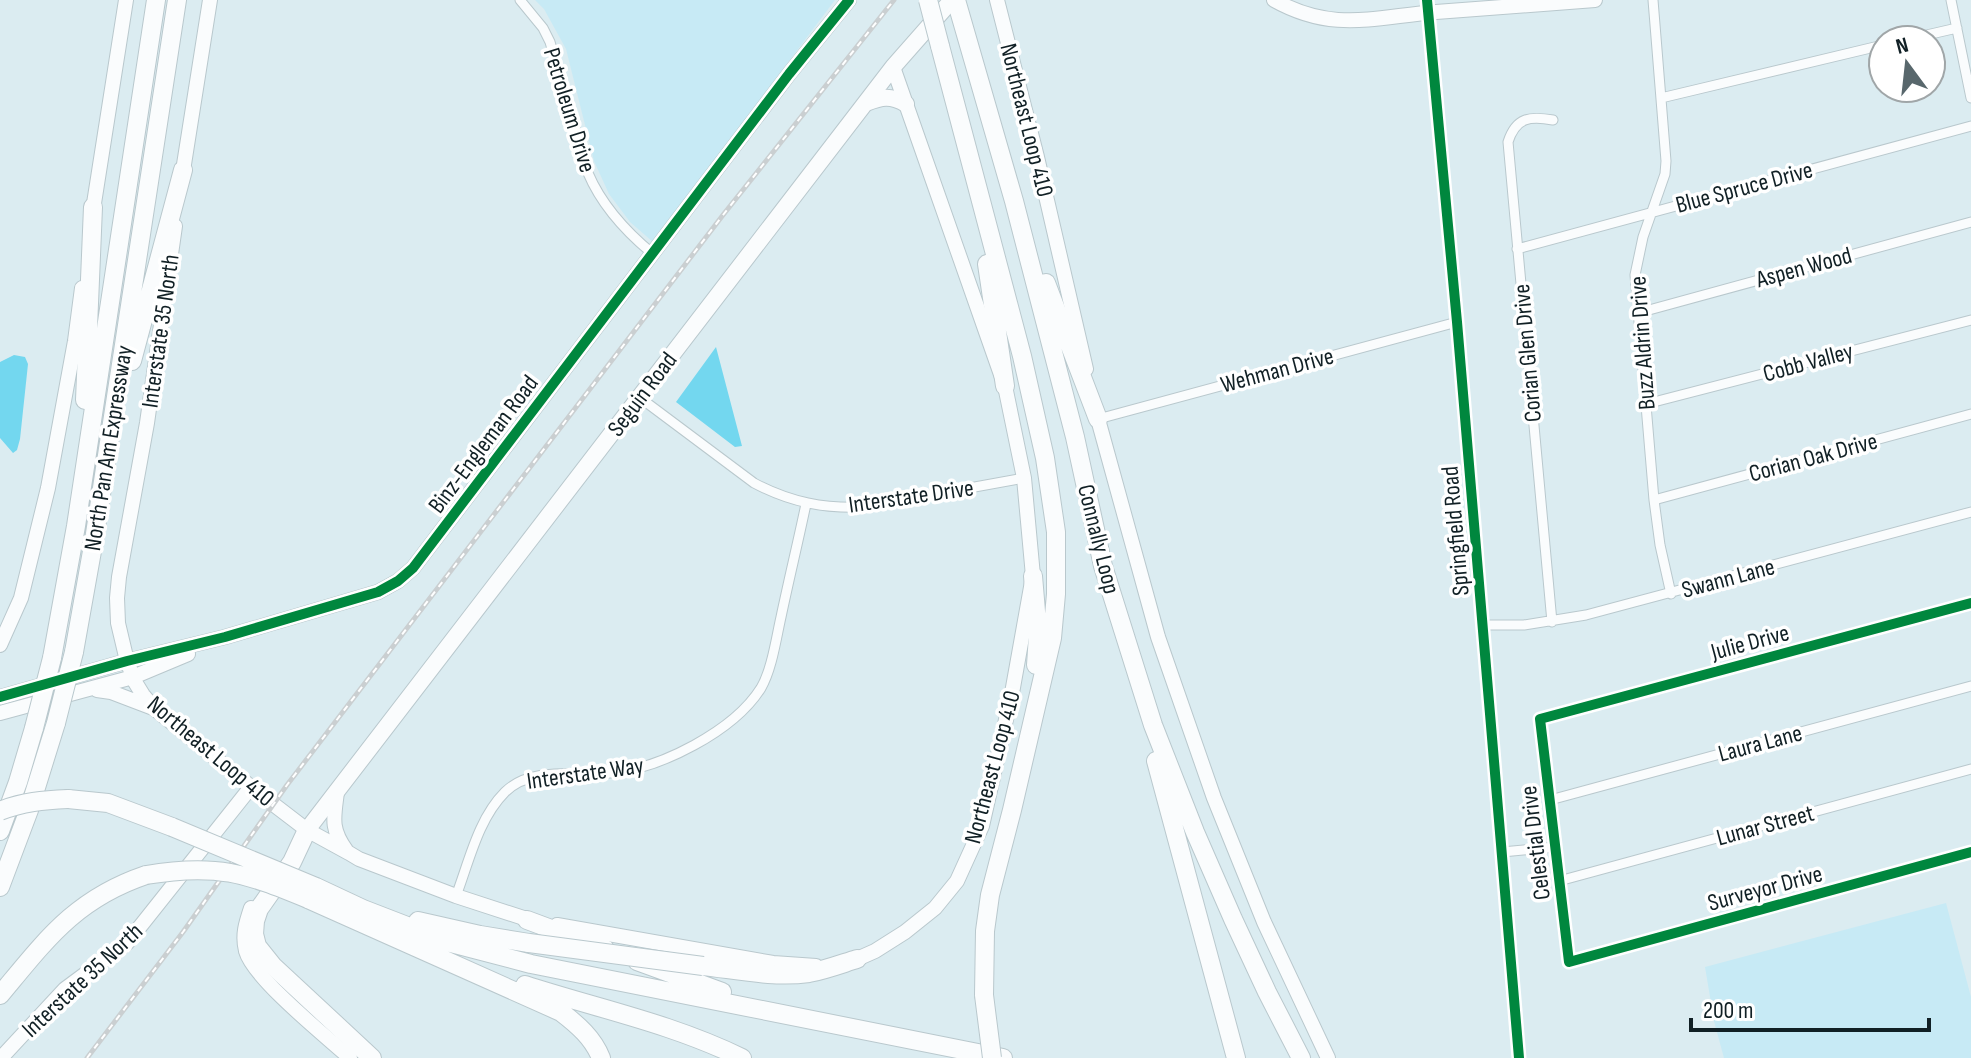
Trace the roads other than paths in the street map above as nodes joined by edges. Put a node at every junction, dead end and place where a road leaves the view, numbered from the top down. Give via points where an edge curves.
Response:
1 (126, 0) edge
2 (156, 0) edge
3 (177, 0) edge
4 (210, 0) edge
5 (520, 0) edge
6 (849, 0) edge
7 (928, 0) edge
8 (954, 0) edge
9 (997, 0) edge
10 (1274, 0) edge
11 (1595, 0) edge
12 (1653, 0) edge
13 (1951, 0) edge
14 (1427, 6) edge
15 (1957, 28) junction
16 (1947, 30) edge
17 (1867, 49) edge
18 (893, 67) junction
19 (1661, 98) junction
20 (1971, 98) edge
21 (866, 103) junction
22 (906, 104) junction
23 (1553, 120) dead end
24 (1971, 126) edge
25 (183, 170) junction
26 (974, 174) junction
27 (1014, 201) junction
28 (93, 207) junction
29 (1652, 212) junction
30 (1971, 222) edge
31 (1517, 249) junction
32 (653, 254) junction
33 (1638, 313) junction
34 (1971, 320) edge
35 (1457, 322) junction
36 (1005, 386) junction
37 (639, 397) junction
38 (1646, 404) junction
39 (1971, 414) edge
40 (1098, 419) junction
41 (107, 453) junction
42 (1024, 478) junction
43 (1654, 500) junction
44 (806, 504) junction
45 (1971, 512) edge
46 (1103, 566) junction
47 (1033, 576) junction
48 (1671, 594) junction
49 (22, 596) junction
50 (1971, 603) edge
51 (1552, 622) junction
52 (1483, 625) junction
53 (59, 626) junction
54 (0, 630) edge
55 (225, 637) junction
56 (0, 645) edge
57 (127, 661) junction
58 (158, 667) junction
59 (133, 677) junction
60 (1971, 686) edge
61 (88, 689) junction
62 (0, 697) edge
63 (155, 709) junction
64 (0, 713) edge
65 (1540, 719) joint
66 (1032, 723) junction
67 (1971, 769) edge
68 (251, 787) junction
69 (337, 792) junction
70 (1550, 800) junction
71 (0, 811) edge
72 (307, 830) junction
73 (0, 831) edge
74 (1555, 847) junction
75 (1502, 852) junction
76 (1971, 852) edge
77 (349, 853) junction
78 (1559, 881) junction
79 (0, 887) edge
80 (312, 893) junction
81 (456, 896) junction
82 (363, 909) junction
83 (527, 920) junction
84 (857, 959) junction
85 (1569, 962) joint
86 (457, 965) junction
87 (0, 995) edge
88 (785, 1014) junction
89 (712, 1043) junction
90 (1, 1058) edge
91 (350, 1058) edge
92 (372, 1058) edge
93 (601, 1058) edge
94 (731, 1058) edge
95 (742, 1058) edge
96 (992, 1058) edge
97 (1003, 1058) edge
98 (1236, 1058) edge
99 (1301, 1058) edge
100 (1328, 1058) edge
101 (1519, 1058) edge

1 - 28 main road
2 - 53 highway, North Pan Am Expressway
3 - 41 highway, North Pan Am Expressway
4 - 25 main road, Interstate 35 North
5 - 32 street, Petroleum Drive via 550,42 594,187 610,212
6 - 32 main road, Binz-Engleman Road
7 - 26 highway, Connally Loop, bridge
8 - 18 main road, Seguin Road
8 - 27 highway, Connally Loop
9 - 40 main road, Northeast Loop 410
10 - 14 main road via 1327,20 1370,20
11 - 14 main road
12 - 19 street, Buzz Aldrin Drive
13 - 15 street
14 - 35 street, Springfield Road
15 - 16 street
15 - 20 street
17 - 19 street
18 - 21 main road, Seguin Road
18 - 22 main road, Northeast Loop 410
19 - 29 street, Buzz Aldrin Drive via 1665,174
21 - 22 main road via 887,96
21 - 37 main road, Seguin Road
22 - 36 main road, Northeast Loop 410
23 - 31 street, Corian Glen Drive via 1520,122 1508,142
24 - 29 street, Blue Spruce Drive
25 - 41 highway
25 - 57 main road, Interstate 35 North via 119,577 118,623
26 - 36 highway
26 - 66 highway, Connally Loop via 1022,356 1056,532 1052,638
27 - 40 highway
27 - 46 highway, Connally Loop
28 - 49 main road via 51,473
28 - 53 highway via 85,408
29 - 31 street, Blue Spruce Drive
29 - 33 street, Buzz Aldrin Drive via 1635,275
30 - 33 street, Aspen Wood
31 - 51 street, Corian Glen Drive
32 - 55 main road, Binz-Engleman Road via 413,568 378,592
33 - 38 street, Buzz Aldrin Drive
34 - 38 street, Cobb Valley
35 - 40 street, Wehman Drive
35 - 52 street, Springfield Road
36 - 42 main road, Northeast Loop 410
37 - 44 street, Interstate Drive via 754,483
37 - 69 main road, Seguin Road
38 - 43 street, Buzz Aldrin Drive
39 - 43 street, Corian Oak Drive
40 - 100 main road, Northeast Loop 410 via 1158,637 1209,784 1264,922
41 - 79 highway, North Pan Am Expressway, bridge via 74,652 29,810
42 - 44 street, Interstate Drive via 865,507
42 - 47 main road, Northeast Loop 410
43 - 48 street, Buzz Aldrin Drive
44 - 81 street, Interstate Way via 772,655 752,699 699,743 662,761 613,773 517,782 482,827
45 - 48 street, Swann Lane
46 - 98 highway
46 - 99 highway, Connally Loop via 1153,725 1190,819
47 - 66 highway via 1038,635
47 - 84 main road, Northeast Loop 410 via 982,826 957,881 905,932
48 - 51 street, Swann Lane
49 - 54 main road
49 - 56 main road
50 - 65 street, Julie Drive
51 - 52 street, Swann Lane
52 - 75 street, Springfield Road
53 - 73 highway, North Pan Am Expressway, bridge via 34,728
55 - 57 main road, Binz-Engleman Road
55 - 58 main road, Binz-Engleman Road
57 - 59 main road, Northeast Loop 410
57 - 62 main road, Binz-Engleman Road
58 - 59 main road, Binz-Engleman Road
58 - 63 main road via 149,680
59 - 61 main road, Binz-Engleman Road
59 - 63 main road, Northeast Loop 410
60 - 70 street, Laura Lane
61 - 63 main road
61 - 64 main road, Binz-Engleman Road
63 - 68 main road, Northeast Loop 410
65 - 70 street, Celestial Drive
66 - 96 highway, Connally Loop, bridge via 990,895 984,995
67 - 78 street, Lunar Street
68 - 72 main road, Northeast Loop 410
68 - 90 main road, Interstate 35 North via 127,943 65,989
69 - 72 main road, Seguin Road
69 - 77 main road via 334,828
70 - 74 street, Celestial Drive
71 - 80 highway, bridge via 39,801 108,803
72 - 77 main road, Northeast Loop 410
72 - 91 main road via 252,906 244,940 251,963 267,982
72 - 92 highway via 259,909 257,946
74 - 75 street
74 - 78 street, Celestial Drive
75 - 101 street, Springfield Road
76 - 85 street, Surveyor Drive
77 - 81 main road, Northeast Loop 410
78 - 85 street, Celestial Drive
80 - 82 highway
80 - 86 highway
80 - 87 highway, bridge via 213,869 146,875 83,906
81 - 83 main road, Northeast Loop 410
82 - 84 highway, bridge via 529,943 762,973 811,973
82 - 88 highway via 451,943 531,964
83 - 84 main road, Northeast Loop 410 via 773,963 822,966
83 - 88 highway
86 - 89 highway
86 - 93 highway via 561,1012 577,1024
88 - 97 highway
89 - 94 highway
89 - 95 highway

